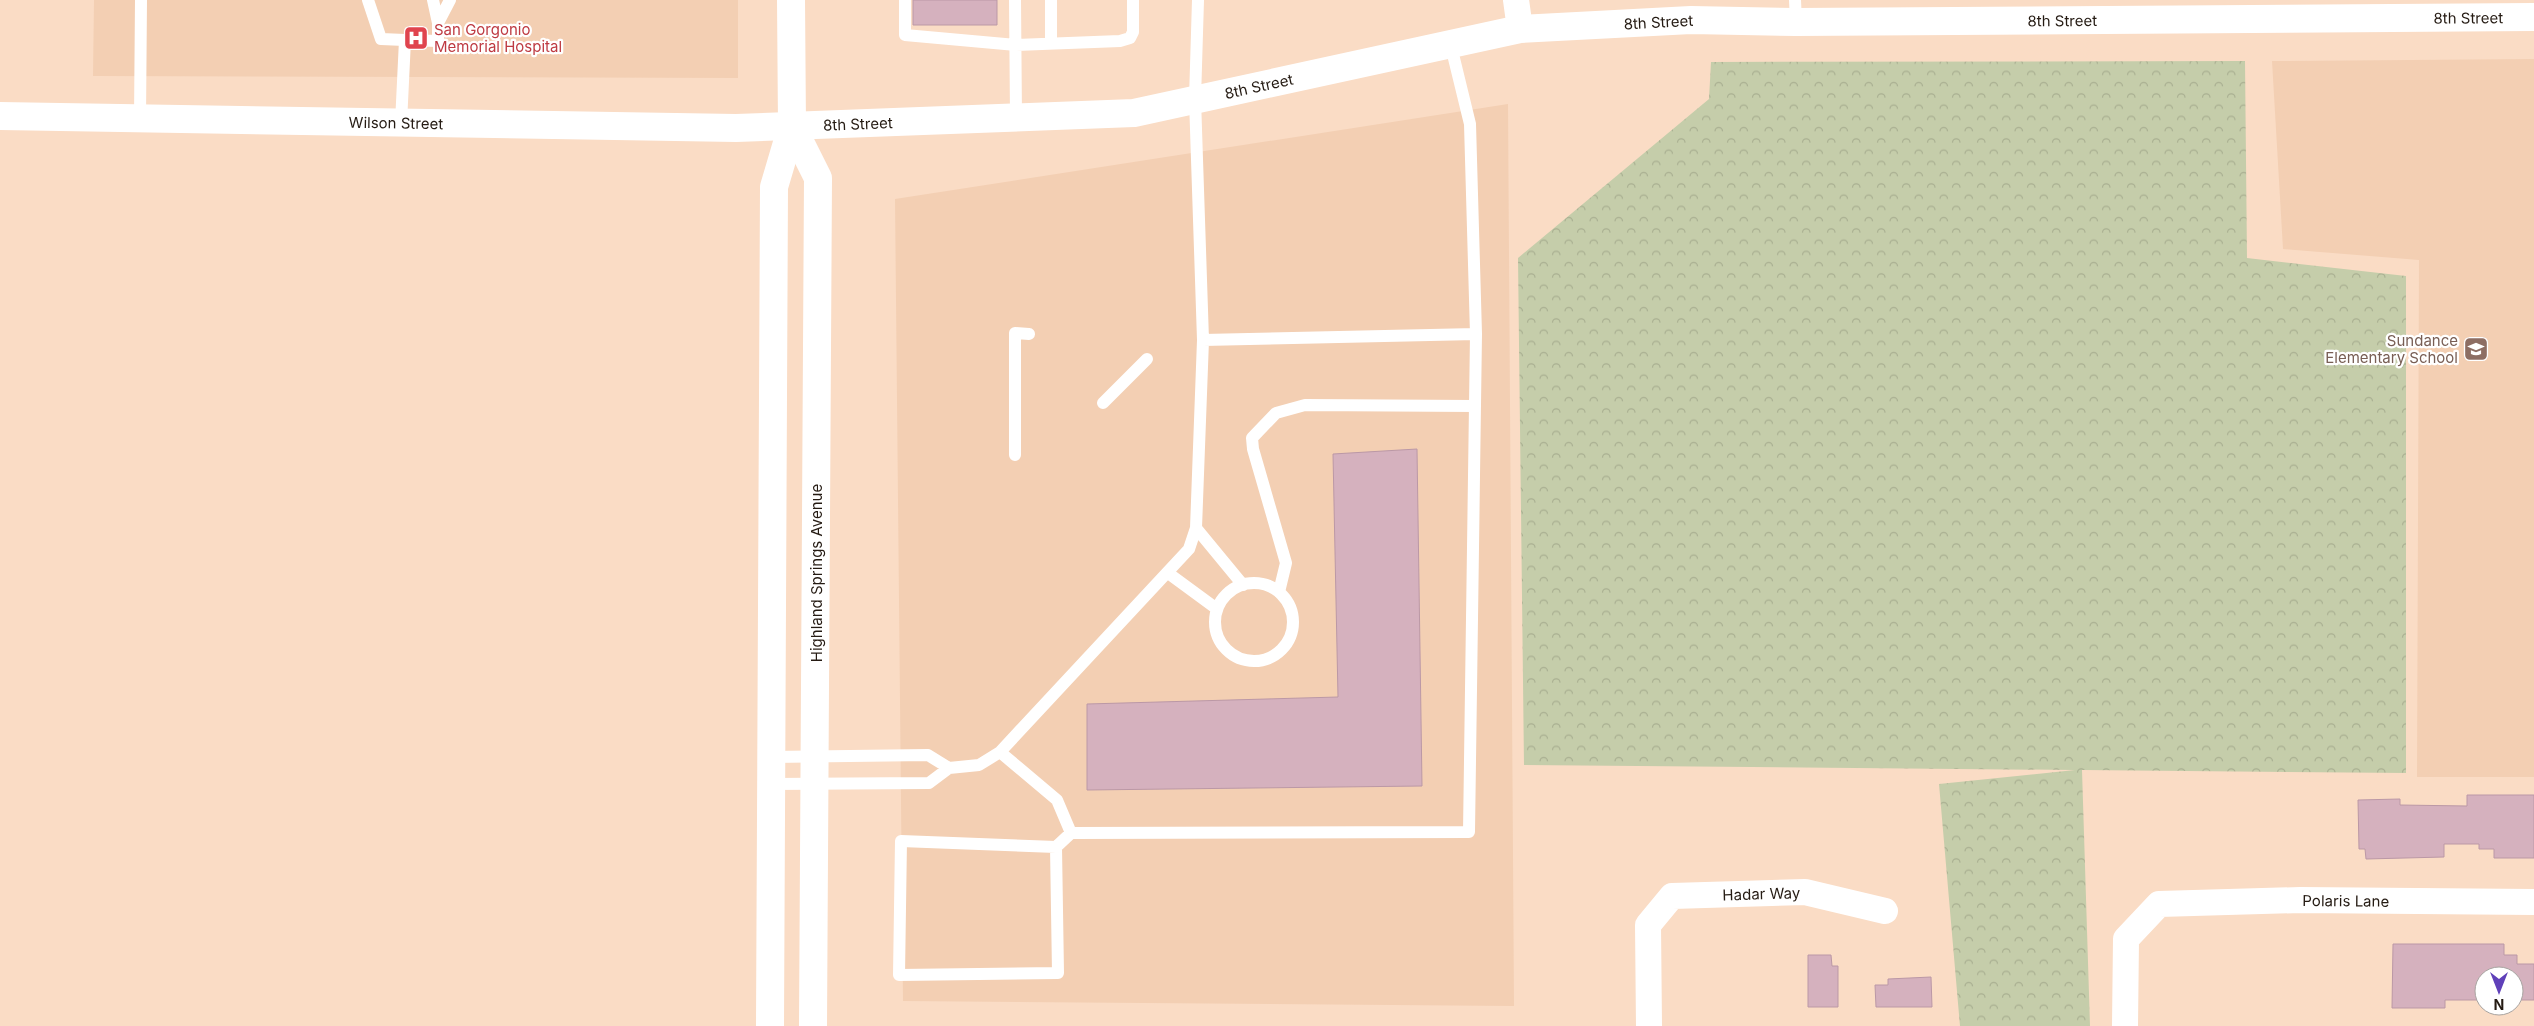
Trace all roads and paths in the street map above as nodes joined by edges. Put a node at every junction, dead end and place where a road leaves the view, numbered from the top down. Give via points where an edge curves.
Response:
1 (141, 0) edge
2 (368, 0) edge
3 (433, 0) edge
4 (450, 0) edge
5 (791, 0) edge
6 (905, 0) edge
7 (1015, 0) edge
8 (1051, 0) edge
9 (1133, 0) edge
10 (1198, 0) edge
11 (1516, 0) edge
12 (1795, 11) edge
13 (2534, 17) edge
14 (438, 23) junction
15 (1520, 29) junction
16 (405, 40) junction
17 (1450, 42) junction
18 (1016, 44) junction
19 (1051, 44) junction
20 (1195, 99) junction
21 (0, 116) edge
22 (1016, 117) junction
23 (140, 119) junction
24 (402, 123) junction
25 (792, 126) junction
26 (1029, 334) dead end
27 (1476, 334) junction
28 (1203, 340) junction
29 (1147, 359) dead end
30 (1104, 403) dead end
31 (1475, 406) junction
32 (1015, 455) dead end
33 (1196, 528) junction
34 (1168, 573) junction
35 (1243, 585) junction
36 (1279, 592) junction
37 (1217, 610) junction
38 (1000, 752) junction
39 (949, 768) junction
40 (816, 770) junction
41 (771, 771) junction
42 (1071, 833) junction
43 (1056, 847) junction
44 (2534, 902) edge
45 (1885, 911) dead end
46 (770, 1026) edge
47 (813, 1026) edge
48 (1649, 1026) edge
49 (2125, 1026) edge

1 - 23 lane
2 - 16 lane via 381,39
3 - 14 lane
4 - 14 lane
5 - 25 street, Highland Springs Avenue
6 - 18 lane via 905,35
7 - 18 lane
8 - 19 lane
9 - 19 lane via 1133,32 1130,38
10 - 20 lane
11 - 15 street
12 - 13 street, 8th Street
12 - 15 street, 8th Street
14 - 16 lane via 438,41
15 - 17 street, 8th Street
16 - 24 lane
17 - 20 street, 8th Street
17 - 27 lane via 1470,124
18 - 19 lane
18 - 22 lane
20 - 22 street, 8th Street via 1134,113
20 - 28 lane
21 - 23 street, Wilson Street
22 - 25 street, 8th Street
23 - 24 street, Wilson Street
24 - 25 street, Wilson Street
25 - 40 street, Highland Springs Avenue via 818,178
25 - 41 street, Highland Springs Avenue via 774,187
26 - 32 lane via 1015,333
27 - 28 lane
27 - 31 lane
28 - 33 lane
29 - 30 lane
31 - 36 lane via 1305,405 1276,413 1252,438 1286,563
31 - 42 lane via 1469,832
33 - 34 lane via 1189,549
33 - 35 lane
34 - 37 lane
34 - 38 lane
35 - 36 lane via 1256,583
35 - 37 lane via 1232,590
36 - 37 lane via 1288,602 1293,627 1281,650 1258,661 1233,655 1224,646 1216,628
38 - 39 lane via 979,765
38 - 42 lane via 1057,800
39 - 40 lane via 928,755
39 - 40 lane via 929,783
40 - 41 lane
40 - 41 lane
40 - 47 street, Highland Springs Avenue
41 - 46 street, Highland Springs Avenue
42 - 43 lane
43 - 43 lane via 901,841 899,975 1058,973
44 - 49 street, Polaris Lane via 2300,900 2159,904 2126,939
45 - 48 street, Hadar Way via 1804,892 1672,896 1648,924

